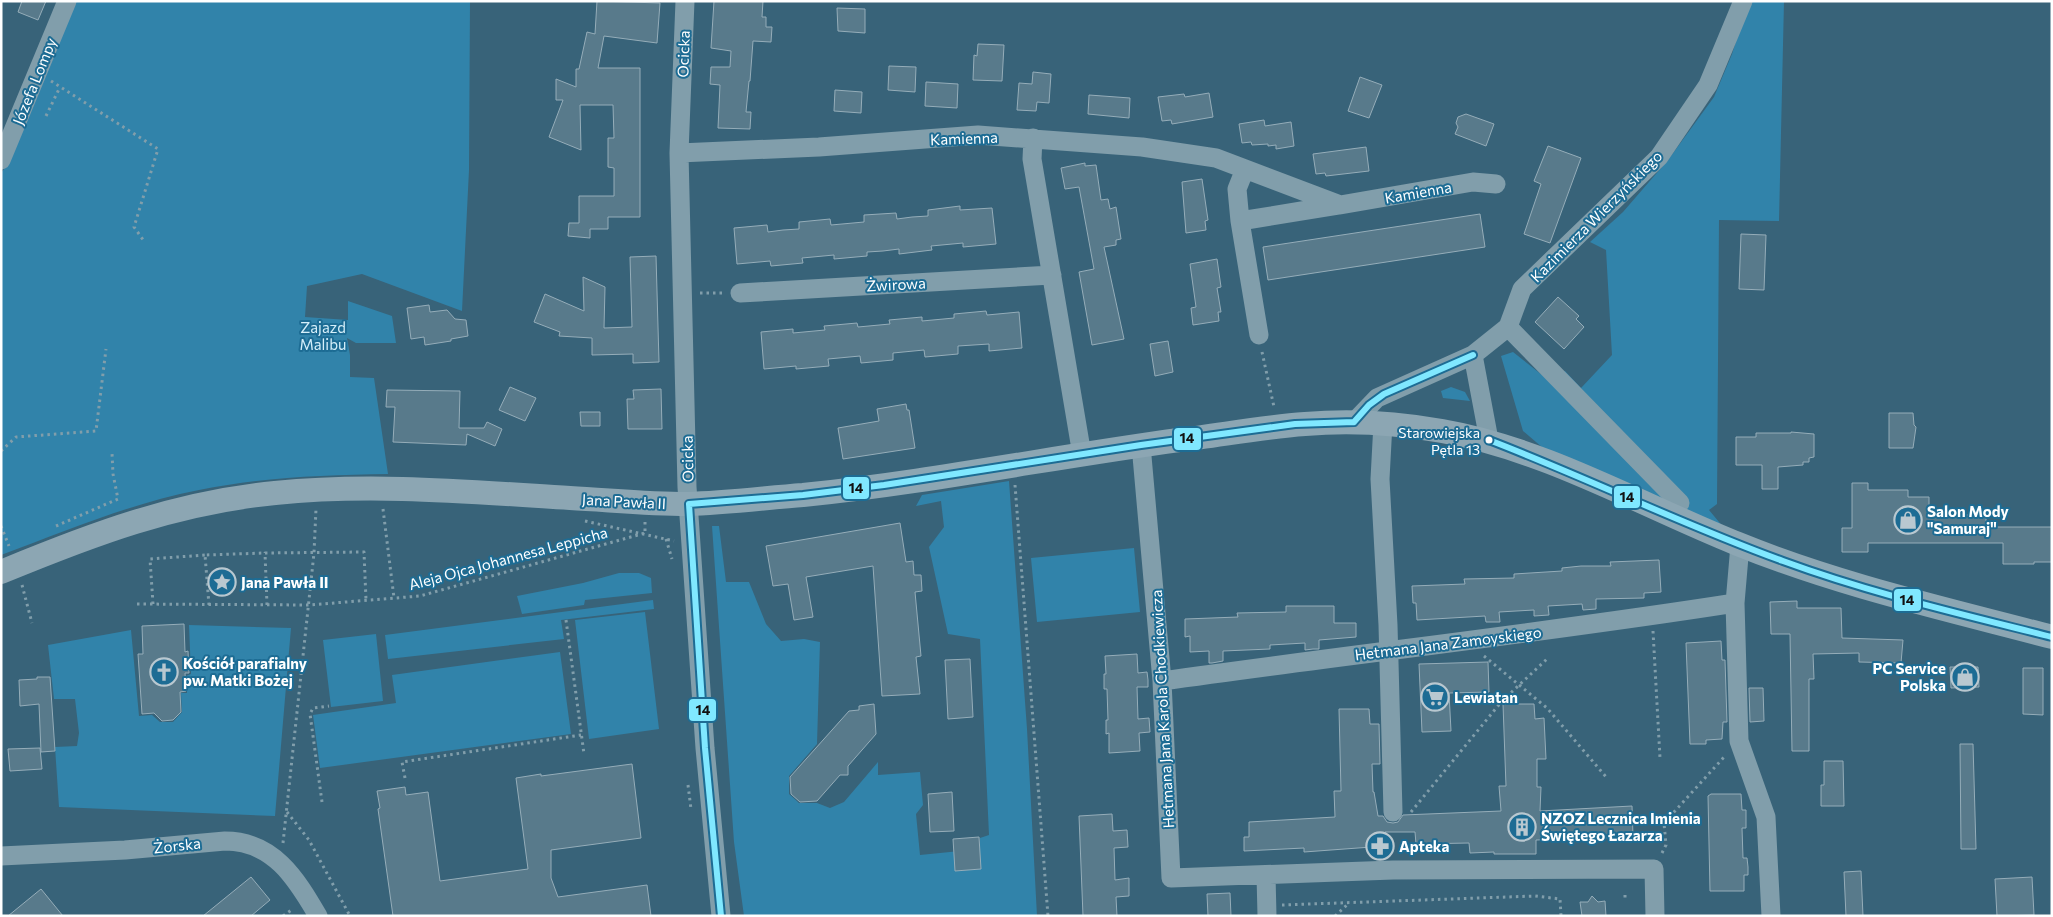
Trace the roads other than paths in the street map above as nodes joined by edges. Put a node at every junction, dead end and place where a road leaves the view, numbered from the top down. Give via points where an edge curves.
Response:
1 (66, 1) edge
2 (685, 1) edge
3 (1743, 1) edge
4 (1033, 138) junction
5 (679, 153) junction
6 (1, 160) edge
7 (1245, 169) junction
8 (1496, 184) dead end
9 (1340, 205) junction
10 (1240, 221) junction
11 (1052, 275) junction
12 (740, 293) road end
13 (1508, 326) junction
14 (1259, 335) road end
15 (1473, 355) junction
16 (1354, 422) junction
17 (1383, 423) junction
18 (1489, 440) junction
19 (1141, 445) junction
20 (1082, 455) junction
21 (1680, 503) dead end
22 (689, 504) junction
23 (1740, 545) junction
24 (12, 569) edge
25 (1734, 603) junction
26 (2052, 637) edge
27 (1388, 650) junction
28 (1162, 681) junction
29 (1393, 812) road end
30 (1, 856) edge
31 (1266, 875) junction
32 (1267, 911) edge
33 (318, 916) edge
34 (721, 916) edge
35 (1655, 916) edge
36 (1771, 916) edge

1 - 6 street, Józefa Lompy
2 - 5 street, Ocicka
3 - 13 street, Kazimierza Wierzyńskiego via 1708,86 1659,157 1522,289
4 - 5 street, Kamienna via 978,135
4 - 7 street, Kamienna via 1142,147 1216,158
4 - 11 street via 1032,159
5 - 22 street, Ocicka
7 - 9 street, Kamienna
7 - 10 street via 1237,189
8 - 9 street, Kamienna via 1473,182
9 - 10 street, Kamienna
10 - 14 street
11 - 12 street, Żwirowa
11 - 20 street
13 - 15 street, Kazimierza Wierzyńskiego
13 - 21 street
15 - 16 street, Kazimierza Wierzyńskiego via 1384,394
15 - 18 street
16 - 17 main road, Jana Pawła II
16 - 19 main road, Jana Pawła II via 1312,423
17 - 18 main road, Jana Pawła II
17 - 27 street via 1380,478
18 - 23 main road, Jana Pawła II via 1589,479
19 - 20 main road, Jana Pawła II
19 - 28 street, Hetmana Jana Karola Chodkiewicza
20 - 22 main road, Jana Pawła II via 884,485
22 - 24 main road, Jana Pawła II via 378,489 278,493 209,502 130,522 70,543
22 - 34 street, Ocicka via 705,748
23 - 25 street
23 - 26 main road, Jana Pawła II via 1825,576
25 - 27 street, Hetmana Jana Zamoyskiego via 1467,642
25 - 36 street via 1739,741 1766,816
27 - 28 street, Hetmana Jana Zamoyskiego
27 - 29 street
28 - 31 street, Hetmana Jana Karola Chodkiewicza via 1171,878
30 - 33 street, Żorska via 241,841 281,861
31 - 32 street
31 - 35 street, Hetmana Jana Karola Chodkiewicza via 1393,870 1654,869

